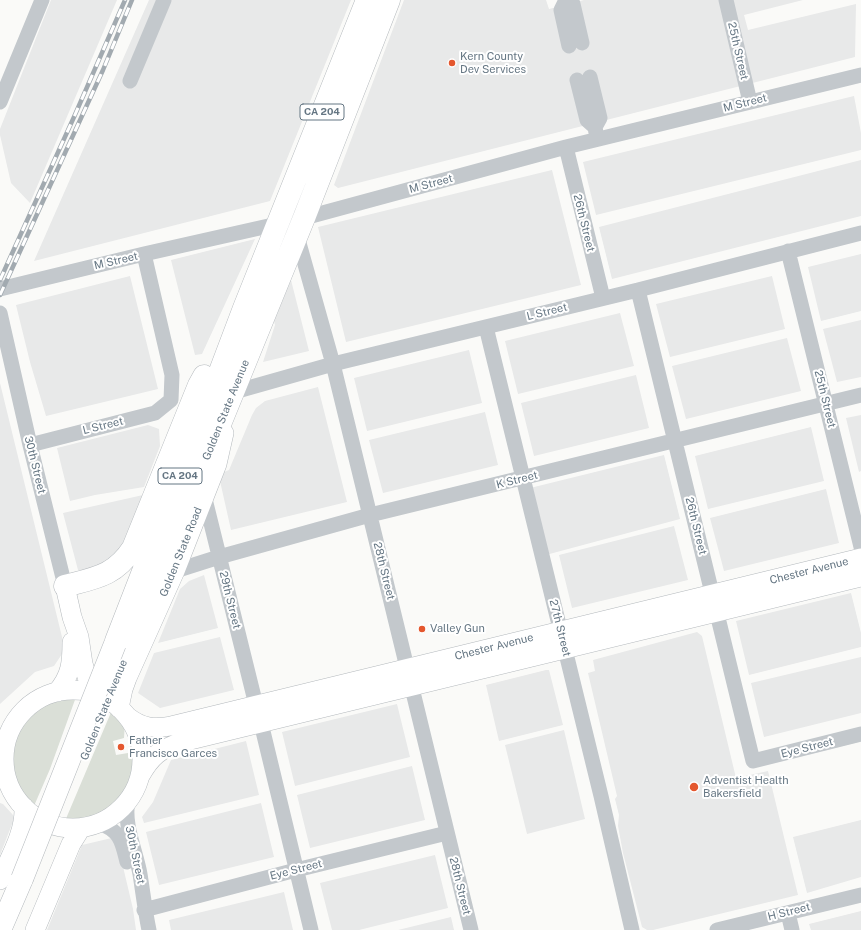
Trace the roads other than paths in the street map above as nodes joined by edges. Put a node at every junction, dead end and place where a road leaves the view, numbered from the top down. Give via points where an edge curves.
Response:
1 (42, 0) edge
2 (164, 0) edge
3 (367, 0) edge
4 (380, 0) edge
5 (389, 0) edge
6 (566, 0) edge
7 (726, 0) edge
8 (378, 27) junction
9 (576, 45) dead end
10 (861, 75) edge
11 (584, 79) dead end
12 (130, 81) dead end
13 (0, 102) edge
14 (750, 102) junction
15 (596, 133) junction
16 (566, 147) junction
17 (277, 224) junction
18 (301, 227) junction
19 (861, 233) edge
20 (788, 251) junction
21 (144, 254) junction
22 (0, 289) edge
23 (638, 290) junction
24 (603, 298) junction
25 (244, 308) junction
26 (0, 313) edge
27 (486, 327) junction
28 (333, 364) junction
29 (234, 392) junction
30 (861, 395) edge
31 (826, 404) junction
32 (675, 441) junction
33 (30, 444) junction
34 (523, 478) junction
35 (204, 495) junction
36 (370, 515) junction
37 (861, 547) edge
38 (219, 557) junction
39 (861, 558) edge
40 (175, 571) junction
41 (861, 577) edge
42 (65, 586) junction
43 (712, 594) junction
44 (717, 612) junction
45 (72, 617) junction
46 (560, 631) junction
47 (122, 647) junction
48 (565, 649) junction
49 (407, 668) junction
50 (412, 686) junction
51 (57, 692) junction
52 (92, 692) junction
53 (256, 705) junction
54 (124, 713) junction
55 (260, 723) junction
56 (861, 734) edge
57 (3, 748) edge
58 (753, 762) joint
59 (140, 776) junction
60 (0, 791) edge
61 (128, 801) junction
62 (21, 803) junction
63 (90, 825) junction
64 (447, 833) junction
65 (296, 870) junction
66 (0, 880) edge
67 (28, 881) junction
68 (861, 895) edge
69 (144, 910) junction
70 (788, 913) junction
71 (0, 930) edge
72 (16, 930) edge
73 (34, 930) edge
74 (149, 930) edge
75 (311, 930) edge
76 (471, 930) edge
77 (632, 930) edge
78 (717, 930) edge
79 (792, 930) edge

1 - 13 street
2 - 12 street
3 - 17 highway, Golden State Avenue / CA 204
4 - 8 highway
5 - 8 highway, Golden State Avenue / CA 204
6 - 9 street via 561,10
7 - 14 street, 25th Street
8 - 18 highway, Golden State Avenue / CA 204
10 - 14 street, M Street
11 - 15 street via 600,118
14 - 15 street, M Street
15 - 16 street, M Street
16 - 18 street, M Street
16 - 24 street, 26th Street
17 - 18 street
17 - 21 street, M Street
17 - 25 highway, Golden State Avenue / CA 204
18 - 28 street, 28th Street
18 - 29 highway, Golden State Avenue / CA 204
19 - 20 street, L Street
20 - 23 street, L Street
20 - 31 street, 25th Street
21 - 22 street, M Street
21 - 33 street, L Street via 172,375 171,400 154,414
23 - 24 street, L Street
23 - 32 street, 26th Street
24 - 27 street, L Street
25 - 42 highway via 199,385 130,553 117,568 107,574
25 - 47 highway, Golden State Avenue / CA 204 via 196,435
26 - 33 street, 30th Street
27 - 28 street, L Street
27 - 34 street, 27th Street
28 - 29 street, L Street
28 - 36 street, 28th Street
29 - 35 main road, Golden State Road via 216,464
29 - 47 highway, Golden State Avenue / CA 204
30 - 31 street, K Street
31 - 32 street, K Street
31 - 37 street, 25th Street
32 - 34 street, K Street
32 - 43 street, 26th Street
33 - 42 street, 30th Street
34 - 36 street, K Street
34 - 46 street, 27th Street
35 - 38 street, 29th Street
35 - 40 main road, Golden State Road
36 - 38 street, K Street
36 - 49 street, 28th Street
38 - 40 street, K Street
38 - 53 street, 29th Street
39 - 43 main road, Chester Avenue
40 - 54 main road, Golden State Road via 123,689
41 - 44 main road, Chester Avenue
42 - 45 main road, 30th Street
43 - 44 street, 26th Street
43 - 46 main road, Chester Avenue
44 - 48 main road, Chester Avenue
44 - 58 street, 26th Street
45 - 51 main road, 30th Street via 69,674
45 - 52 main road, 30th Street
46 - 48 street, 27th Street
46 - 49 main road, Chester Avenue
47 - 67 highway, Golden State Avenue / CA 204
48 - 50 main road, Chester Avenue
48 - 77 street, 27th Street
49 - 50 street, 28th Street
49 - 53 main road, Chester Avenue
50 - 55 main road, Chester Avenue
50 - 64 street, 28th Street
51 - 52 main road
51 - 57 main road via 44,696 23,712
52 - 54 main road
53 - 54 main road, Chester Avenue via 160,728 137,724
54 - 59 main road via 135,728 139,739 142,764
55 - 59 main road, Chester Avenue via 167,746 156,754
55 - 65 street
56 - 58 street, Eye Street
57 - 62 main road via 10,786
59 - 61 main road
60 - 62 main road
61 - 63 main road via 115,814
61 - 69 street, 30th Street via 127,815 140,874
62 - 63 main road via 34,816 57,826 69,828
62 - 66 main road via 25,816 19,837
63 - 69 street, 30th Street via 108,826 119,836 130,876
63 - 73 main road via 71,844
64 - 65 street, Eye Street
64 - 76 street, 28th Street
65 - 69 street, Eye Street
65 - 75 street
67 - 71 highway, Golden State Avenue / CA 204
67 - 72 highway, Golden State Avenue / CA 204
68 - 70 street, H Street
69 - 74 street, 30th Street
70 - 78 street, H Street
70 - 79 street

